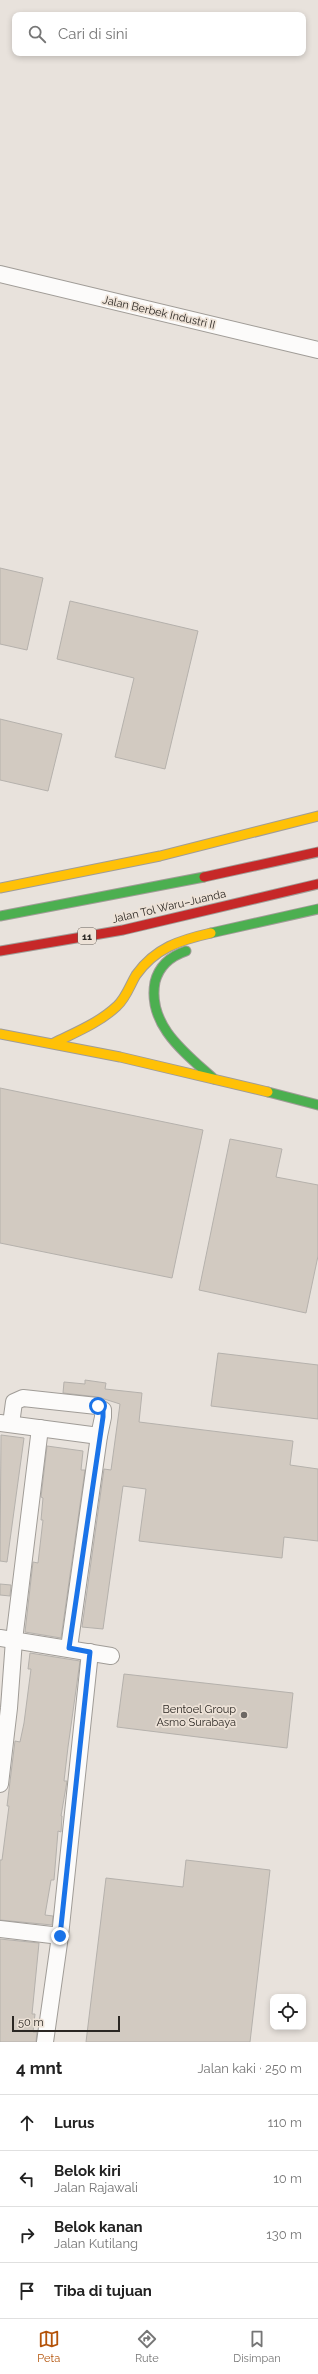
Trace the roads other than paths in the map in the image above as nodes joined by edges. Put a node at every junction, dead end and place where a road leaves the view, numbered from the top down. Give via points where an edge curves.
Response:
1 (0, 274) edge
2 (318, 350) edge
3 (318, 816) edge
4 (318, 852) edge
5 (318, 884) edge
6 (0, 888) edge
7 (318, 909) edge
8 (0, 916) edge
9 (197, 948) dead end
10 (0, 950) edge
11 (0, 1034) edge
12 (54, 1042) junction
13 (214, 1079) junction
14 (318, 1105) edge
15 (6, 1423) edge
16 (40, 1428) junction
17 (99, 1436) junction
18 (7, 1639) edge
19 (69, 1648) junction
20 (90, 1652) junction
21 (111, 1656) dead end
22 (0, 1694) edge
23 (9, 1708) junction
24 (0, 1784) edge
25 (0, 1929) edge
26 (60, 1936) junction
27 (45, 2042) edge

1 - 2 street, Jalan Berbek Industri II
3 - 6 main road via 234,840 63,878
4 - 8 main road, Jalan Tol Waru–Juanda
5 - 10 main road, Jalan Tol Waru–Juanda / 11 via 122,930
7 - 12 main road via 180,940 167,946 152,954 119,1004 102,1019
9 - 13 main road via 177,954 165,963 153,986 152,1002 159,1022 176,1044
11 - 12 main road
12 - 13 main road
13 - 14 main road
15 - 16 street
15 - 17 street via 14,1402 23,1398 98,1406 103,1410
16 - 17 street
16 - 18 street
17 - 19 street
18 - 19 street
18 - 23 street
19 - 20 street
20 - 21 street
20 - 26 street
22 - 23 street
23 - 24 street
25 - 26 street
26 - 27 street

